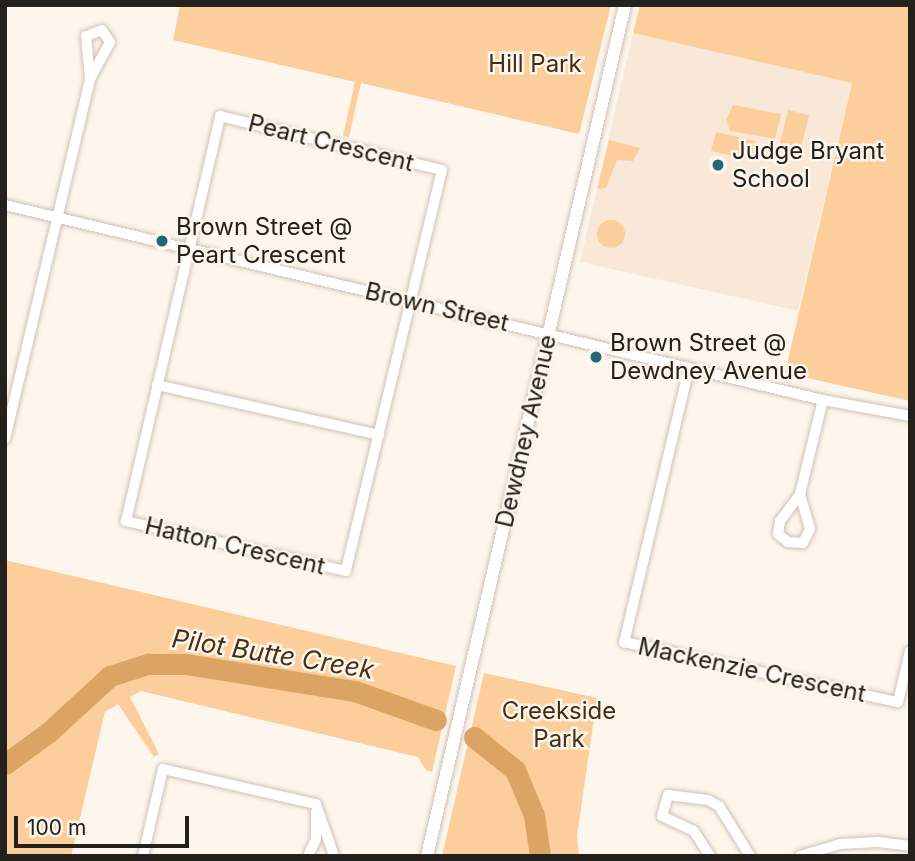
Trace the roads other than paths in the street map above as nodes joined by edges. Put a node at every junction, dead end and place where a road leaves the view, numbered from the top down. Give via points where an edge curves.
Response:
1 (625, 5) edge
2 (90, 79) dead end
3 (5, 205) edge
4 (56, 217) junction
5 (188, 249) junction
6 (411, 301) junction
7 (549, 334) junction
8 (689, 368) junction
9 (158, 385) junction
10 (822, 400) junction
11 (910, 415) edge
12 (379, 435) junction
13 (5, 439) edge
14 (800, 494) junction
15 (910, 651) edge
16 (316, 804) junction
17 (910, 846) edge
18 (144, 856) edge
19 (308, 856) edge
20 (334, 856) edge
21 (427, 856) edge
22 (710, 856) edge
23 (750, 856) edge
24 (800, 856) edge

1 - 7 street, Dewdney Avenue
2 - 4 street
3 - 4 street, Brown Street
4 - 5 street, Brown Street
4 - 13 street
5 - 6 street, Brown Street
5 - 6 street, Peart Crescent via 220,116 442,170
5 - 9 street, Hatton Crescent
6 - 7 street, Brown Street
6 - 12 street, Hatton Crescent
7 - 8 street, Brown Street
7 - 21 street, Dewdney Avenue
8 - 10 street, Brown Street
8 - 15 street, Mackenzie Crescent via 624,642 898,702
9 - 12 street
9 - 12 street, Hatton Crescent via 126,521 346,571
10 - 11 street, Brown Street
10 - 14 street
14 - 14 street via 780,521 778,534 788,542 803,543 810,529
16 - 18 street via 163,769
16 - 19 street via 316,839
16 - 20 street
17 - 24 street via 840,844
22 - 23 street via 694,831 662,816 668,795 676,793 719,806

